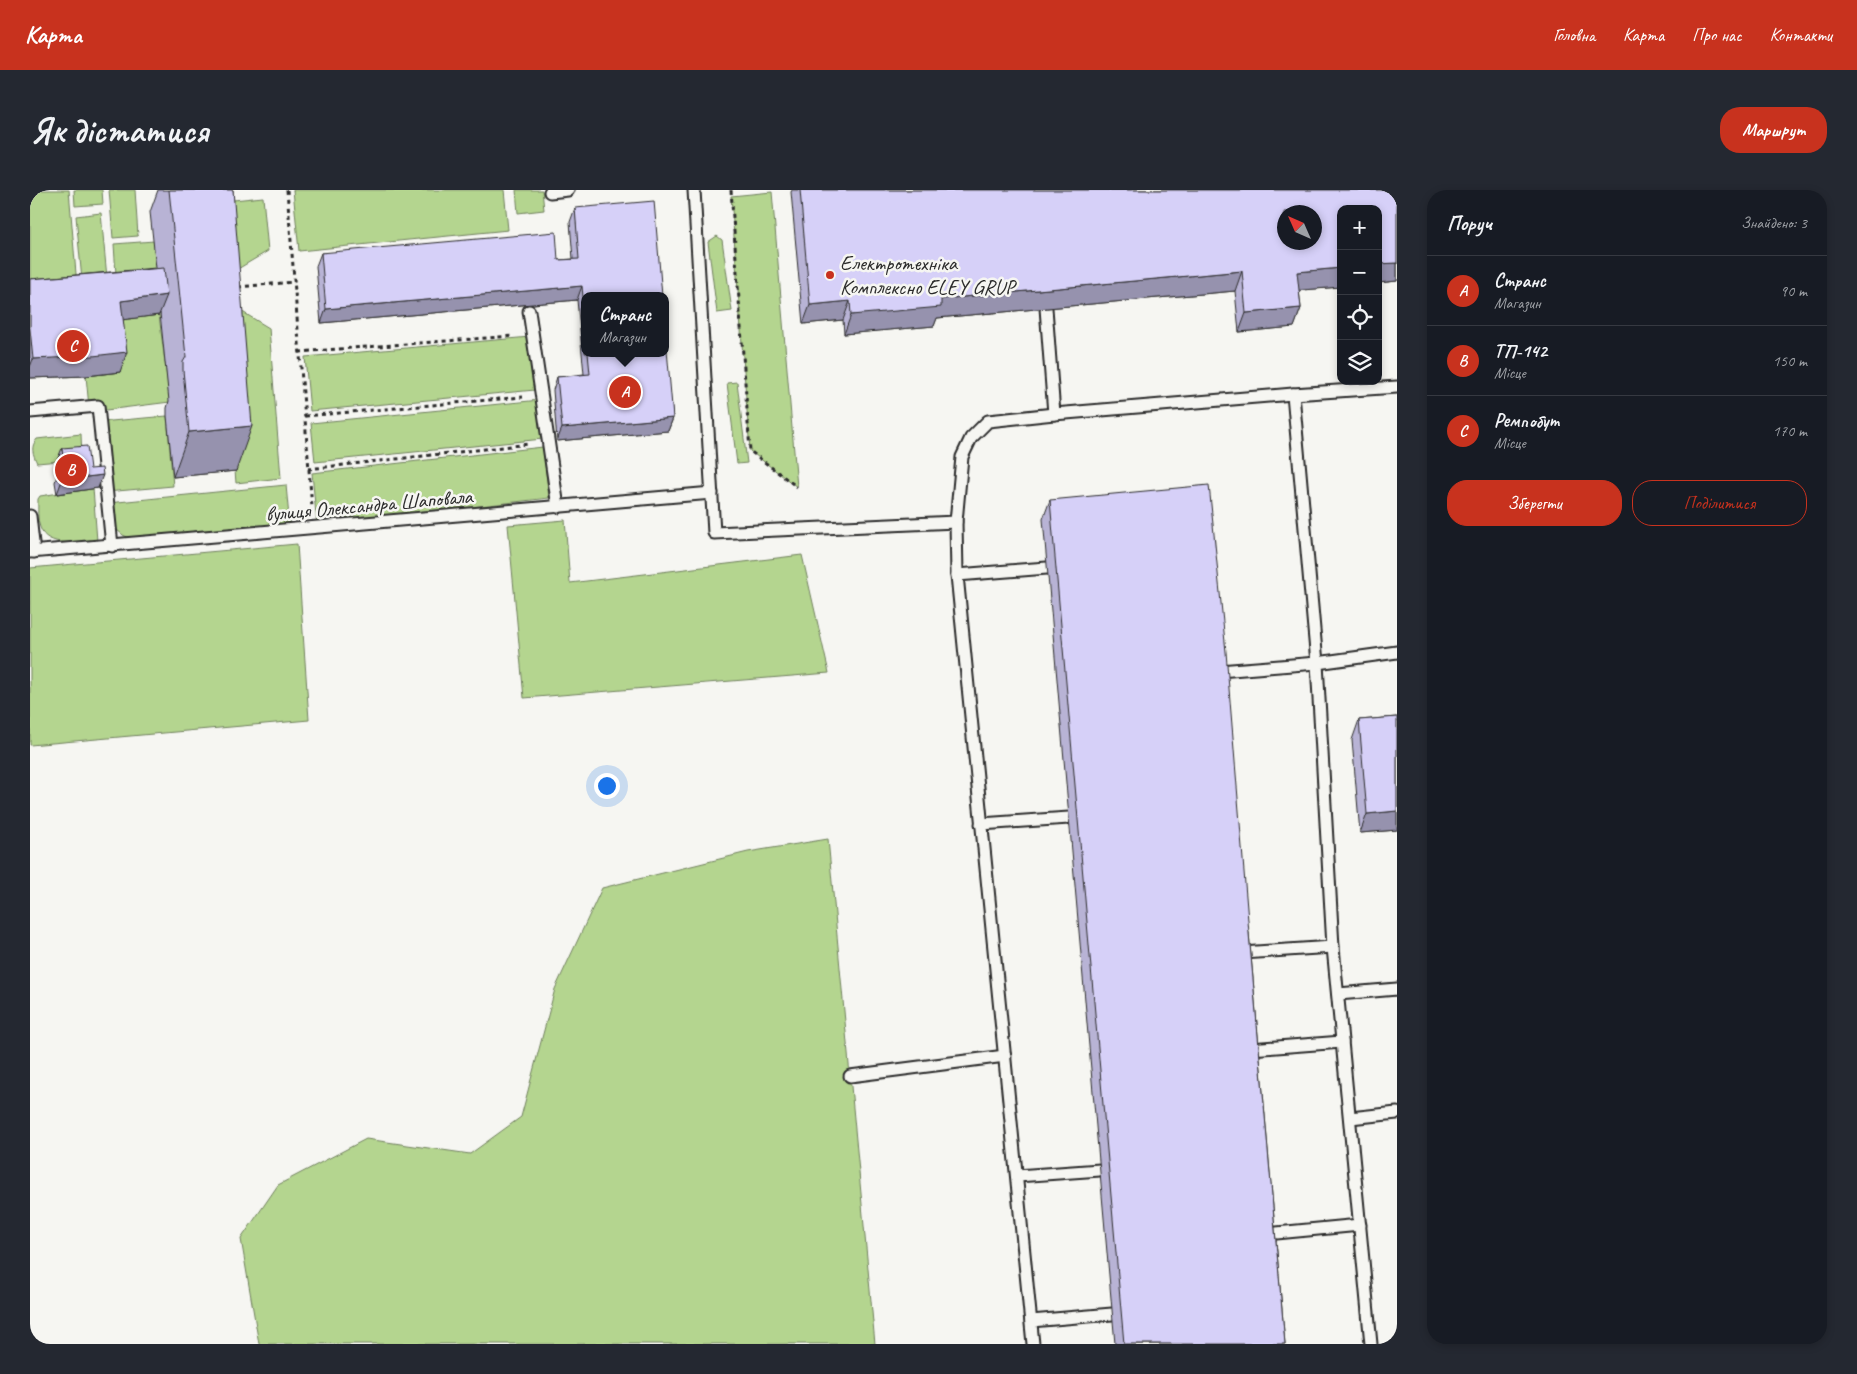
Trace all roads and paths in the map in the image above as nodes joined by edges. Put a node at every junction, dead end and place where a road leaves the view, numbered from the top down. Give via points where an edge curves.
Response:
1 (287, 190) edge
2 (568, 190) edge
3 (694, 190) edge
4 (731, 190) edge
5 (550, 192) dead end
6 (294, 282) junction
7 (229, 288) edge
8 (1046, 308) edge
9 (529, 312) dead end
10 (532, 335) junction
11 (299, 352) junction
12 (1397, 388) edge
13 (1293, 394) junction
14 (541, 396) junction
15 (30, 412) edge
16 (1054, 414) junction
17 (304, 416) junction
18 (548, 441) junction
19 (308, 470) junction
20 (797, 487) dead end
21 (712, 493) junction
22 (558, 507) junction
23 (30, 516) edge
24 (956, 522) junction
25 (313, 529) junction
26 (112, 546) junction
27 (32, 552) edge
28 (1047, 568) dead end
29 (956, 574) junction
30 (1397, 652) edge
31 (1317, 663) junction
32 (1219, 671) edge
33 (1069, 818) dead end
34 (981, 824) junction
35 (1333, 947) junction
36 (1242, 953) edge
37 (1397, 989) edge
38 (1338, 994) junction
39 (1342, 1042) junction
40 (1250, 1049) edge
41 (1005, 1056) junction
42 (850, 1076) dead end
43 (1397, 1113) edge
44 (1350, 1118) junction
45 (1100, 1170) dead end
46 (1017, 1176) junction
47 (1360, 1225) junction
48 (1266, 1234) edge
49 (1112, 1314) dead end
50 (1031, 1321) junction
51 (1033, 1344) edge
52 (1371, 1344) edge

1 - 6 path
2 - 5 lane
3 - 21 lane
4 - 20 path via 750,451
6 - 7 path
6 - 11 path
8 - 16 lane
9 - 10 lane
10 - 11 path
10 - 14 lane
11 - 17 path
12 - 13 lane
13 - 16 lane
13 - 31 lane
14 - 17 path
14 - 18 lane
15 - 26 lane via 98,406
16 - 24 lane via 988,421 971,438 962,456
17 - 19 path
18 - 19 path
18 - 22 lane
19 - 25 path
21 - 22 lane, вулиця Олександра Шаповала
21 - 24 lane via 714,533
22 - 25 lane, вулиця Олександра Шаповала
23 - 27 lane
24 - 29 lane
25 - 26 lane, вулиця Олександра Шаповала
26 - 27 lane, вулиця Олександра Шаповала
28 - 29 lane
29 - 34 lane
30 - 31 lane
31 - 32 lane
31 - 35 lane
33 - 34 lane
34 - 41 lane
35 - 36 lane
35 - 38 lane
37 - 38 lane
38 - 39 lane
39 - 40 lane
39 - 44 lane
41 - 42 lane
41 - 46 lane
43 - 44 lane
44 - 47 lane
45 - 46 lane
46 - 50 lane
47 - 48 lane
47 - 52 lane
49 - 50 lane
50 - 51 lane

